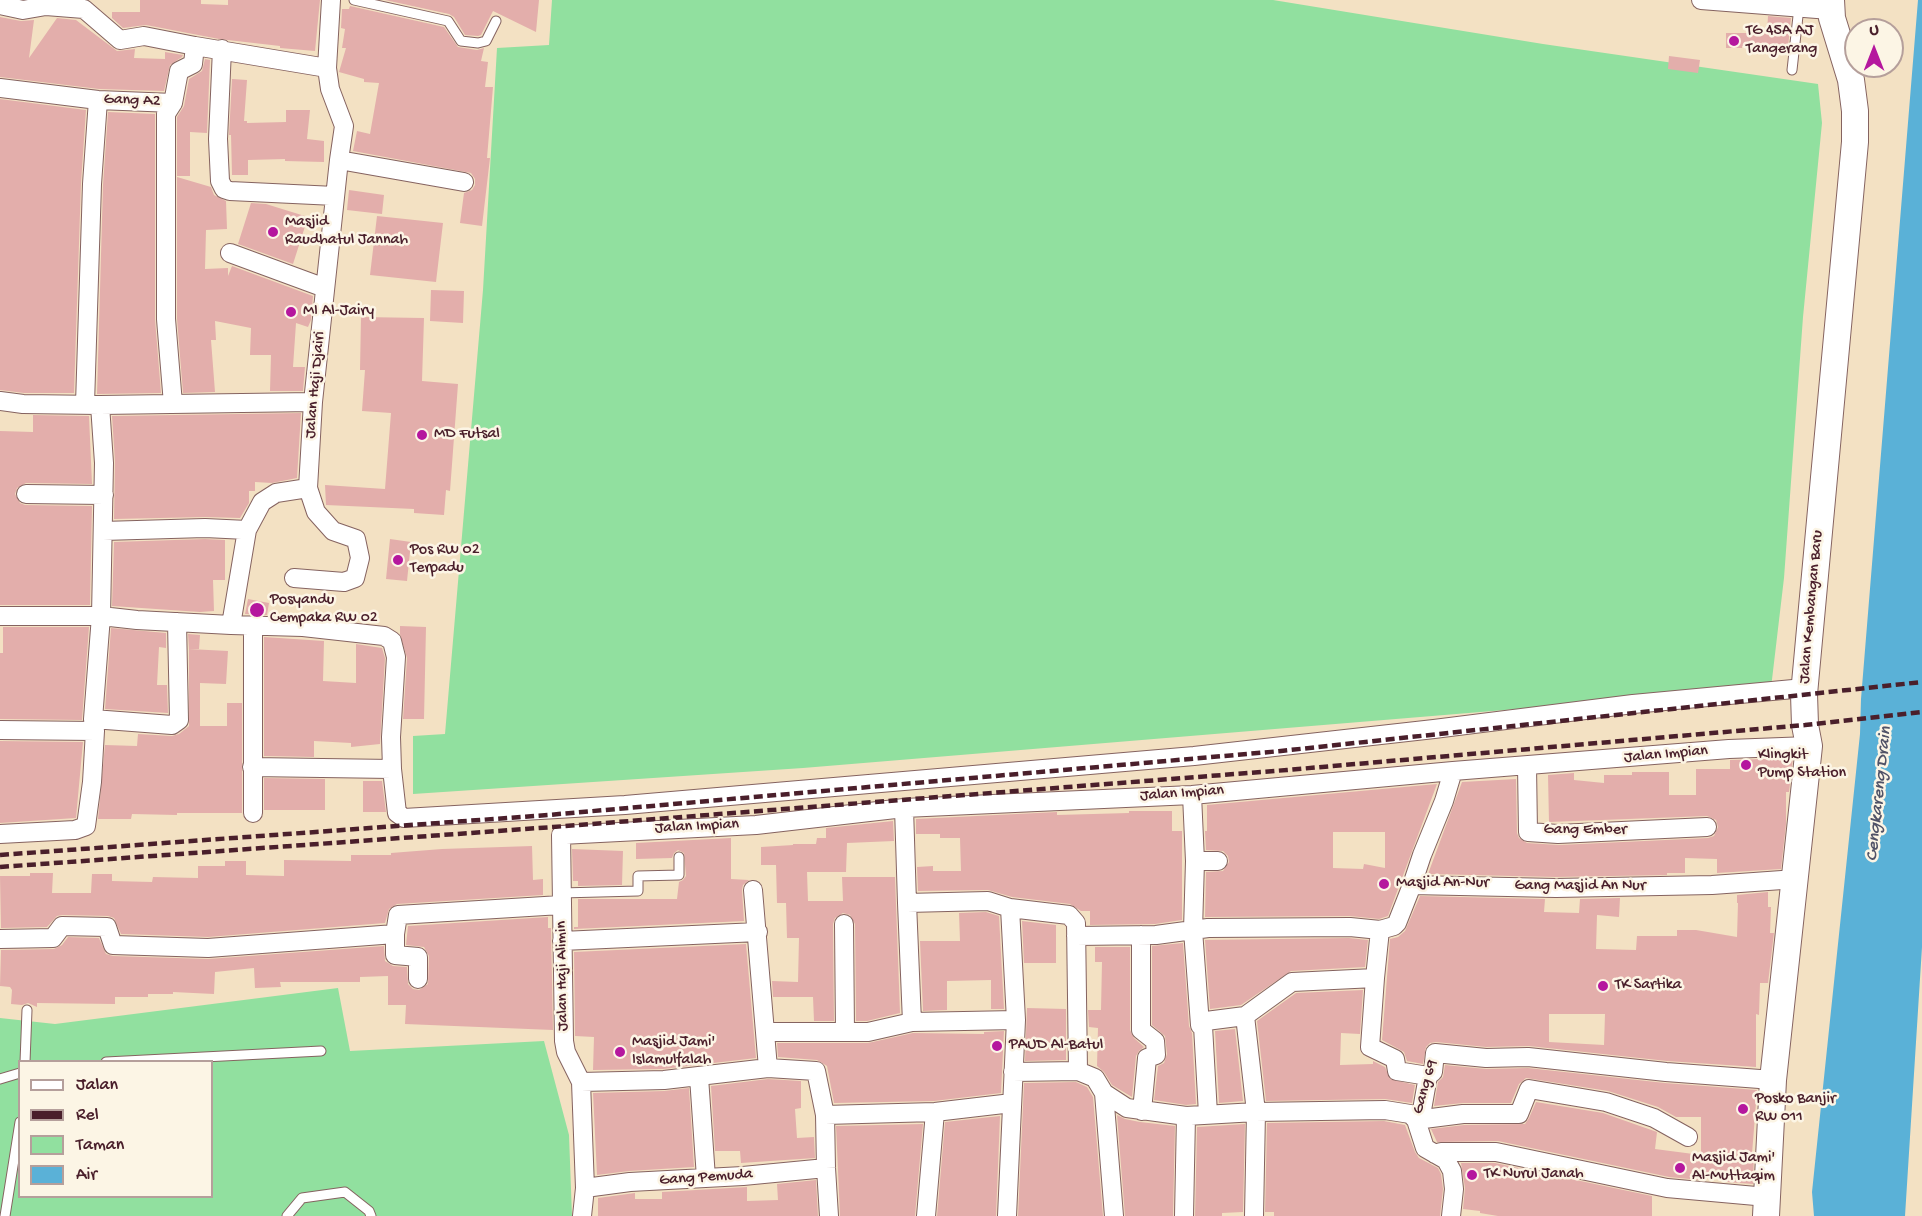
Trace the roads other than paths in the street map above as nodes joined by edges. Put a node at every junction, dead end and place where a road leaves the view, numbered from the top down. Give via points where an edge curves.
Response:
1 (331, 0) edge
2 (354, 0) edge
3 (1701, 0) edge
4 (0, 5) edge
5 (1831, 5) edge
6 (1799, 7) junction
7 (496, 21) dead end
8 (195, 46) junction
9 (222, 49) junction
10 (327, 68) junction
11 (1792, 70) dead end
12 (0, 88) edge
13 (98, 100) junction
14 (173, 103) junction
15 (339, 160) junction
16 (464, 182) dead end
17 (336, 196) junction
18 (230, 253) dead end
19 (326, 288) junction
20 (0, 401) edge
21 (313, 402) junction
22 (173, 404) junction
23 (93, 405) junction
24 (308, 488) junction
25 (26, 494) dead end
26 (104, 495) junction
27 (247, 530) junction
28 (103, 531) junction
29 (294, 578) dead end
30 (0, 616) edge
31 (101, 616) junction
32 (177, 622) junction
33 (231, 625) junction
34 (253, 626) junction
35 (1804, 688) junction
36 (94, 725) junction
37 (0, 730) edge
38 (1809, 746) junction
39 (1527, 766) junction
40 (252, 767) junction
41 (392, 769) junction
42 (1453, 771) junction
43 (1192, 795) junction
44 (904, 808) junction
45 (547, 810) junction
46 (253, 813) dead end
47 (1707, 826) dead end
48 (0, 834) edge
49 (561, 838) junction
50 (679, 857) dead end
51 (1195, 861) junction
52 (1218, 861) dead end
53 (1796, 879) junction
54 (1412, 885) junction
55 (753, 890) dead end
56 (561, 899) junction
57 (907, 903) junction
58 (1010, 908) junction
59 (844, 924) dead end
60 (1193, 930) junction
61 (1380, 930) junction
62 (758, 932) junction
63 (395, 934) junction
64 (1141, 935) junction
65 (1076, 936) junction
66 (0, 939) edge
67 (562, 941) junction
68 (1375, 978) junction
69 (418, 979) dead end
70 (27, 1010) dead end
71 (1245, 1016) junction
72 (1016, 1020) junction
73 (912, 1023) junction
74 (1203, 1026) junction
75 (765, 1032) junction
76 (845, 1032) junction
77 (321, 1051) dead end
78 (25, 1060) edge
79 (145, 1060) edge
80 (768, 1068) junction
81 (1078, 1071) junction
82 (1013, 1072) junction
83 (18, 1074) edge
84 (1428, 1076) junction
85 (699, 1077) junction
86 (0, 1079) edge
87 (1773, 1080) junction
88 (581, 1082) junction
89 (1104, 1093) junction
90 (1012, 1102) junction
91 (1142, 1111) junction
92 (935, 1112) junction
93 (1256, 1112) junction
94 (1208, 1114) junction
95 (825, 1115) junction
96 (1186, 1116) junction
97 (1416, 1120) junction
98 (18, 1135) edge
99 (1688, 1137) dead end
100 (1435, 1154) junction
101 (826, 1168) junction
102 (706, 1178) junction
103 (585, 1188) junction
104 (1766, 1206) edge
105 (5, 1216) edge
106 (286, 1216) edge
107 (371, 1216) edge
108 (582, 1216) edge
109 (830, 1216) edge
110 (926, 1216) edge
111 (1007, 1216) edge
112 (1114, 1216) edge
113 (1184, 1216) edge
114 (1254, 1216) edge
115 (1452, 1216) edge

1 - 10 street, Jalan Haji Djairi
2 - 7 lane via 448,21 461,41 478,44 486,41
3 - 6 street
4 - 8 street via 23,10 46,6 84,9 120,40 144,36
5 - 6 street
5 - 35 main road, Jalan Kembangan Baru via 1851,80 1855,142
6 - 11 lane
8 - 9 street
8 - 14 street, Gang A2 via 193,64 179,71
9 - 10 street
9 - 17 street via 218,139 220,181 224,189
10 - 15 street, Jalan Haji Djairi via 330,89 344,126
12 - 13 street, Gang A2
13 - 14 street, Gang A2
13 - 23 street via 92,184
14 - 22 street via 165,114 166,319
15 - 16 street
15 - 17 street, Jalan Haji Djairi
17 - 19 street, Jalan Haji Djairi
18 - 19 street
19 - 21 street, Jalan Haji Djairi
20 - 23 street
21 - 22 street
21 - 24 street, Jalan Haji Djairi
22 - 23 street
23 - 26 street via 104,464
24 - 27 street via 276,493 261,502
24 - 29 street via 316,512 333,531 356,539 360,558 355,578 344,582
25 - 26 street
26 - 28 street
27 - 28 street
27 - 33 street
28 - 31 street
30 - 31 street
31 - 32 street
31 - 36 street
32 - 33 street
32 - 36 street via 179,720 172,724
33 - 34 street
34 - 40 street
34 - 41 street via 314,628 375,635 392,641 396,657
35 - 38 main road, Jalan Kembangan Baru
35 - 45 street via 1633,704 1194,756
36 - 37 street
36 - 48 street via 86,826
38 - 39 street, Jalan Impian
38 - 53 main road, Jalan Kembangan Baru
39 - 42 street, Jalan Impian
39 - 47 street, Gang Ember via 1528,832 1558,834
40 - 41 street
40 - 46 street
41 - 45 street via 397,813 401,818
42 - 43 street, Jalan Impian
42 - 54 street
43 - 44 street, Jalan Impian
43 - 51 street
44 - 49 street, Jalan Impian via 756,825
44 - 57 street
45 - 49 street
49 - 56 street, Jalan Haji Alimin
50 - 56 lane via 679,875 638,876 638,891
51 - 52 street
51 - 60 street
53 - 54 street, Gang Masjid An Nur via 1620,887
53 - 87 main road, Jalan Kembangan Baru via 1778,988
54 - 61 street via 1397,923
55 - 62 street
56 - 63 street via 398,915
56 - 67 street, Jalan Haji Alimin
57 - 58 street via 988,901
57 - 73 street
58 - 65 street via 1069,915 1076,923
58 - 72 street
59 - 76 street
60 - 61 street via 1350,927
60 - 64 street
60 - 74 street
61 - 68 street
62 - 67 street
62 - 75 street
63 - 66 street via 208,948 163,947 113,945 107,927 62,926 53,938
63 - 69 street via 395,955 418,957
64 - 65 street
64 - 91 street via 1141,1030 1155,1041 1156,1055 1147,1058
65 - 81 street
67 - 88 street, Jalan Haji Alimin via 564,1041
68 - 71 street via 1292,982
68 - 84 street via 1370,1047 1395,1059 1398,1071
70 - 78 lane
71 - 74 street via 1206,1021
71 - 93 street
72 - 73 street
72 - 82 street
73 - 76 street via 876,1031
74 - 94 street
75 - 76 street
75 - 80 street
77 - 79 lane
80 - 85 street
80 - 95 street via 816,1071
81 - 82 street
81 - 89 street via 1095,1078
82 - 90 street
83 - 86 lane
84 - 87 street, Gang 69 via 1433,1072 1435,1053 1528,1057
84 - 97 street, Gang 69 via 1422,1110
85 - 88 street
85 - 102 street
87 - 104 main road, Jalan Kembangan Baru
88 - 103 street, Jalan Haji Alimin
89 - 91 street via 1126,1108
89 - 112 street
90 - 92 street
90 - 111 street
91 - 96 street
92 - 95 street
92 - 110 street
93 - 94 street
93 - 97 street via 1385,1110 1410,1114
93 - 114 street
94 - 96 street
95 - 101 street
96 - 113 street
97 - 99 street via 1463,1114 1519,1114 1529,1089 1606,1102 1654,1118
97 - 100 street via 1425,1148
98 - 105 lane
100 - 104 street via 1496,1152
100 - 115 street via 1446,1160 1452,1172
101 - 102 street, Gang Pemuda
101 - 109 street
102 - 103 street, Gang Pemuda
103 - 108 street, Jalan Haji Alimin
106 - 107 lane via 302,1198 345,1192

